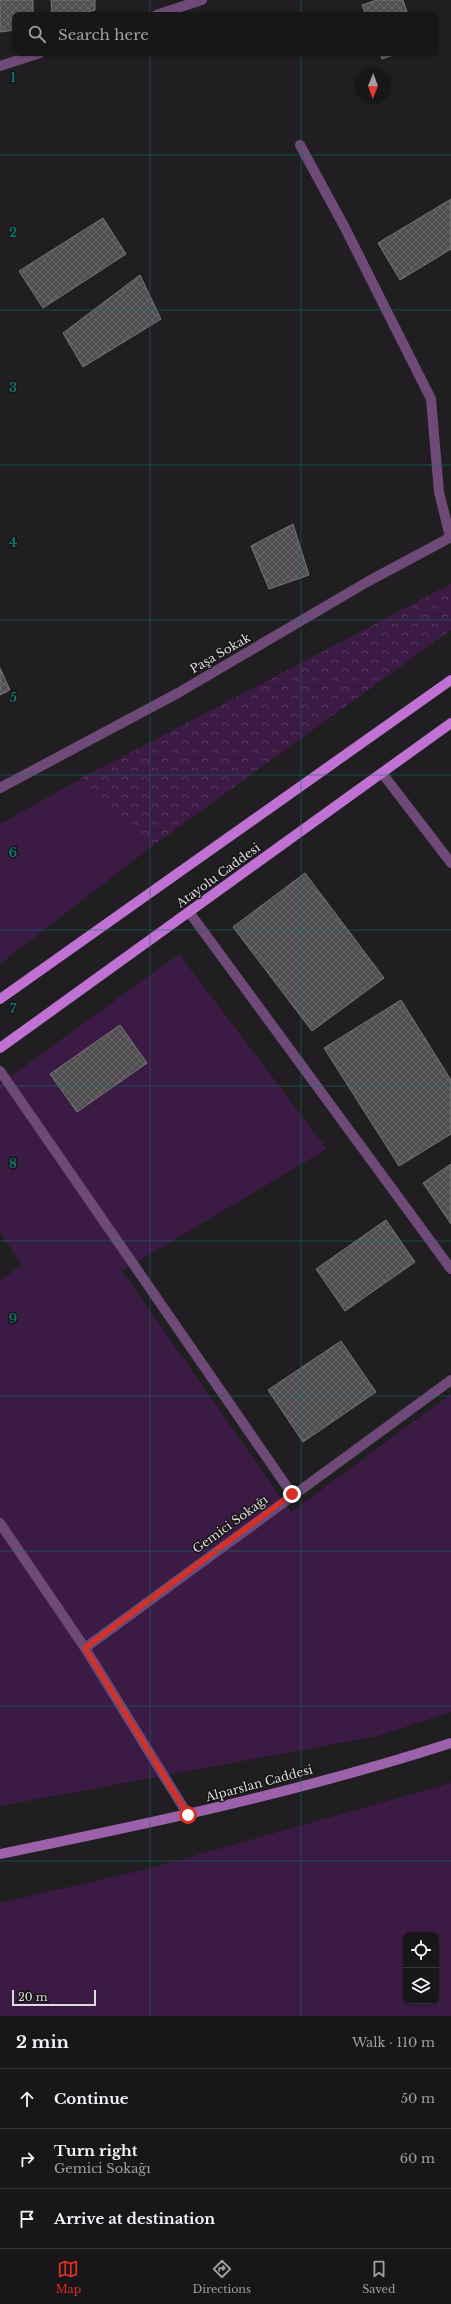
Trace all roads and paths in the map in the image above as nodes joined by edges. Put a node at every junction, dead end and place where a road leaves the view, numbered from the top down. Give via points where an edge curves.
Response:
1 (202, 0) edge
2 (165, 12) edge
3 (31, 56) edge
4 (0, 66) edge
5 (300, 144) dead end
6 (451, 537) edge
7 (451, 680) edge
8 (451, 723) edge
9 (382, 772) junction
10 (0, 788) edge
11 (451, 863) edge
12 (189, 912) junction
13 (0, 999) edge
14 (0, 1048) edge
15 (0, 1072) edge
16 (451, 1269) edge
17 (451, 1380) edge
18 (292, 1494) junction
19 (0, 1523) edge
20 (85, 1648) junction
21 (451, 1743) edge
22 (188, 1815) junction
23 (0, 1854) edge

1 - 2 street
3 - 4 street
5 - 6 street via 431,399 439,492
6 - 10 street, Paşa Sokak via 367,582 178,693
7 - 13 main road, Atayolu Caddesi
8 - 9 main road, Atayolu Caddesi
9 - 11 street
9 - 12 main road, Atayolu Caddesi
12 - 14 main road, Atayolu Caddesi
12 - 16 street
15 - 18 street
17 - 18 street, Gemici Sokağı
18 - 20 street, Gemici Sokağı
19 - 20 street
20 - 22 street
21 - 22 street, Alparslan Caddesi via 390,1763
22 - 23 street, Alparslan Caddesi

